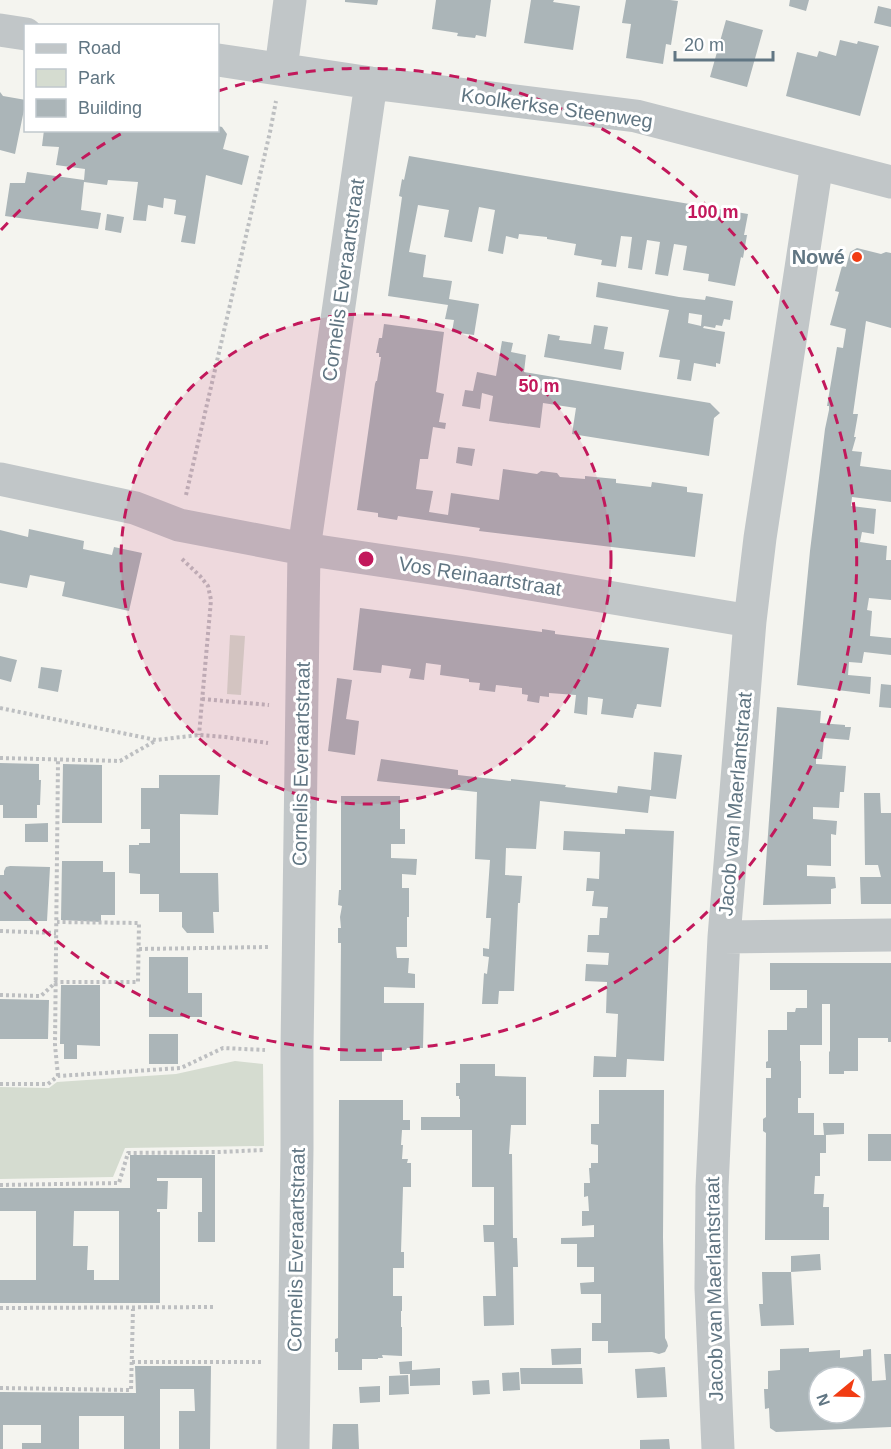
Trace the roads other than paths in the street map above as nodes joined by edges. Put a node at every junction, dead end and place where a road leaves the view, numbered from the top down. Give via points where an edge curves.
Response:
1 (290, 0) edge
2 (0, 30) edge
3 (24, 34) edge
4 (219, 60) edge
5 (281, 69) junction
6 (371, 83) junction
7 (817, 164) junction
8 (891, 182) edge
9 (0, 479) edge
10 (304, 549) junction
11 (750, 621) junction
12 (891, 935) edge
13 (723, 937) junction
14 (293, 1449) edge
15 (718, 1449) edge

1 - 5 street
2 - 3 street
4 - 5 street, Koolkerkse Steenweg
5 - 6 street, Koolkerkse Steenweg
6 - 7 street, Koolkerkse Steenweg via 636,116
6 - 10 street, Cornelis Everaartstraat
7 - 8 street, Koolkerkse Steenweg
7 - 11 street, Jacob van Maerlantstraat
9 - 10 street, Vos Reinaartstraat via 135,508 179,525
10 - 11 street, Vos Reinaartstraat
10 - 14 street, Cornelis Everaartstraat
11 - 13 street, Jacob van Maerlantstraat
12 - 13 street
13 - 15 street, Jacob van Maerlantstraat via 711,1288

